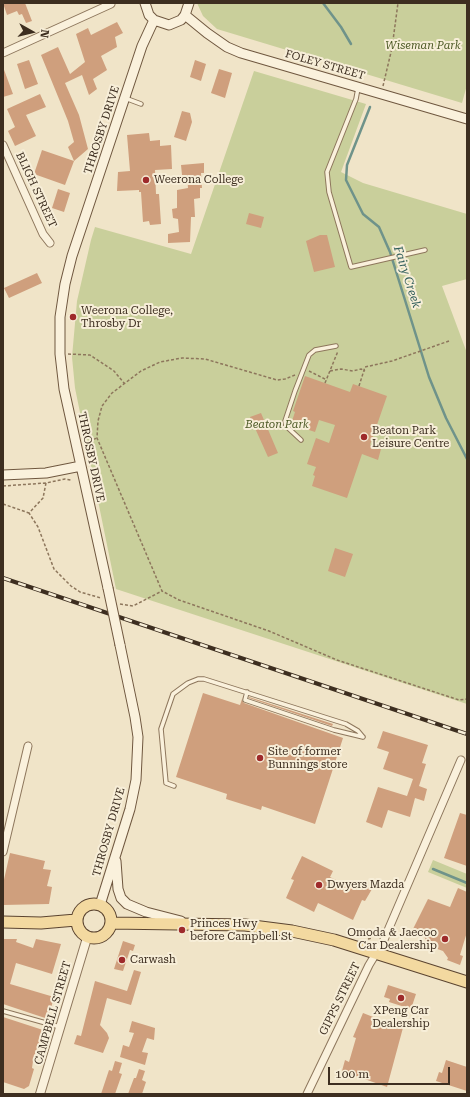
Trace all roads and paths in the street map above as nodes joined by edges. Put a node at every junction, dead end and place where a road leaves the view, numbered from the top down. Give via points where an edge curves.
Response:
1 (145, 3) edge
2 (189, 3) edge
3 (398, 3) edge
4 (111, 4) dead end
5 (185, 15) junction
6 (154, 20) junction
7 (3, 53) edge
8 (358, 87) junction
9 (382, 95) junction
10 (125, 98) junction
11 (141, 104) dead end
12 (467, 119) edge
13 (3, 145) edge
14 (50, 243) dead end
15 (425, 250) dead end
16 (449, 341) dead end
17 (336, 346) dead end
18 (338, 351) dead end
19 (60, 354) junction
20 (303, 369) junction
21 (330, 371) junction
22 (365, 371) junction
23 (301, 374) junction
24 (327, 380) junction
25 (124, 383) junction
26 (325, 383) dead end
27 (359, 386) dead end
28 (97, 438) junction
29 (301, 440) dead end
30 (84, 442) dead end
31 (81, 466) junction
32 (3, 475) edge
33 (71, 480) dead end
34 (46, 483) junction
35 (3, 486) edge
36 (3, 504) edge
37 (29, 513) junction
38 (162, 591) junction
39 (107, 600) dead end
40 (114, 602) dead end
41 (247, 692) junction
42 (467, 699) edge
43 (28, 746) dead end
44 (460, 760) dead end
45 (174, 786) dead end
46 (3, 852) edge
47 (116, 854) junction
48 (100, 904) junction
49 (76, 920) junction
50 (3, 922) edge
51 (111, 923) junction
52 (191, 923) junction
53 (87, 938) junction
54 (372, 938) dead end
55 (368, 939) dead end
56 (376, 954) junction
57 (467, 982) edge
58 (3, 1011) edge
59 (60, 1027) junction
60 (40, 1094) edge
61 (307, 1094) edge

1 - 6 main road via 149,15
2 - 5 main road
3 - 9 path
4 - 7 street
5 - 6 main road via 181,20 169,25
5 - 8 main road, FOLEY STREET via 227,47 241,53
6 - 10 main road, THROSBY DRIVE via 142,46
8 - 9 main road, FOLEY STREET
8 - 15 lane via 356,99 328,167 328,185 351,267
9 - 12 main road, FOLEY STREET
10 - 11 lane
10 - 19 main road, THROSBY DRIVE via 68,270 60,317
13 - 14 street, BLIGH STREET via 43,234
16 - 22 path via 397,360 364,367
17 - 20 lane via 312,352
18 - 21 path
19 - 25 path via 90,355 114,371
19 - 31 main road, THROSBY DRIVE via 64,389
20 - 23 lane
20 - 24 path
21 - 22 path via 341,368
21 - 24 path
22 - 27 path
23 - 25 path via 277,380 205,359 182,358 160,362 140,371
23 - 29 lane via 285,421 286,426
24 - 26 path
25 - 28 path via 102,406
28 - 30 path
28 - 38 path
31 - 32 main road via 46,473
31 - 47 main road, THROSBY DRIVE, bridge via 136,717 138,737 136,780
33 - 34 path
34 - 35 path
34 - 37 path via 43,498
36 - 37 path
37 - 39 path via 38,527 54,570 80,592
38 - 40 path via 133,606
38 - 42 path via 179,600 269,631 337,660 459,700
41 - 41 lane via 346,724 363,737 245,700
41 - 45 lane via 198,679 188,682 173,694 161,729 166,783
43 - 46 street
44 - 56 street, GIPPS STREET
47 - 48 main road, THROSBY DRIVE
47 - 52 main road via 118,889 127,904 146,912
48 - 49 main road via 83,907
48 - 51 main road via 107,910
49 - 50 main road via 41,923
49 - 53 main road via 77,928
51 - 52 main road
51 - 53 main road via 105,935
52 - 56 main road via 245,925 292,931 327,938
53 - 59 street, CAMPBELL STREET
54 - 55 path
56 - 57 main road
56 - 61 street, GIPPS STREET
58 - 59 lane
59 - 60 street, CAMPBELL STREET

